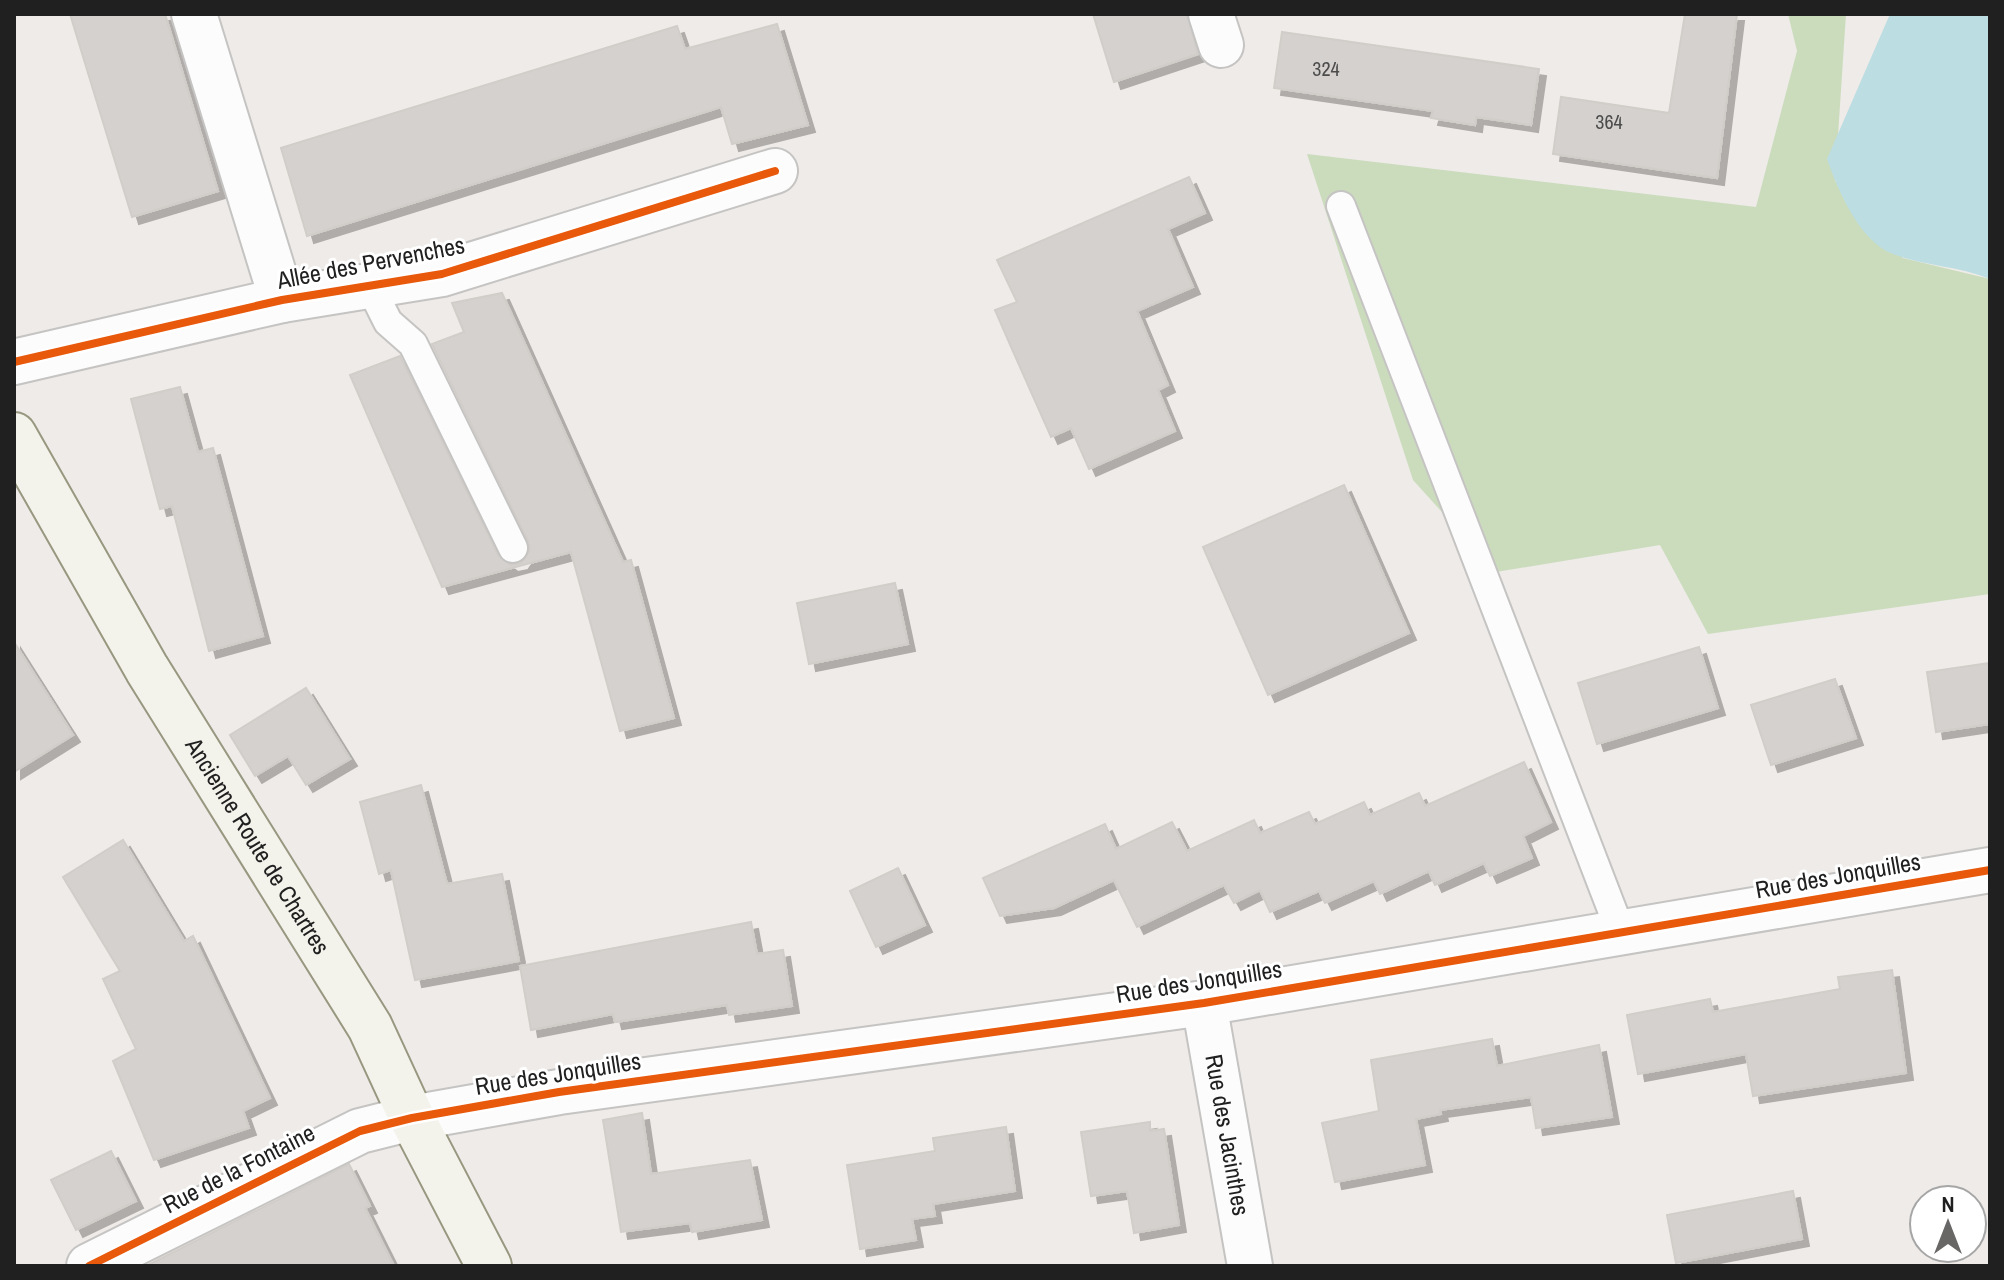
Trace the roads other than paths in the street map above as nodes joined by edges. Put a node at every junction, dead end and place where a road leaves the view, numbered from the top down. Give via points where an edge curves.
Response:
1 (194, 14) edge
2 (775, 171) dead end
3 (1341, 206) dead end
4 (369, 284) junction
5 (282, 300) junction
6 (14, 362) edge
7 (14, 435) edge
8 (513, 548) dead end
9 (1990, 870) edge
10 (1621, 933) junction
11 (1204, 1003) junction
12 (412, 1118) junction
13 (89, 1266) edge
14 (489, 1266) edge
15 (1250, 1266) edge

1 - 5 street, Allée des Pervenches
2 - 4 street, Allée des Pervenches via 442,274
3 - 10 lane
4 - 5 street, Allée des Pervenches
4 - 8 lane via 388,322 413,344
5 - 6 street, Allée des Pervenches
7 - 12 main road, Ancienne Route de Chartres via 147,669 370,1027
9 - 10 street, Rue des Jonquilles
10 - 11 street, Rue des Jonquilles
11 - 12 street, Rue des Jonquilles via 559,1092
11 - 15 street, Rue des Jacinthes
12 - 13 street, Rue de la Fontaine via 360,1131
12 - 14 main road, Ancienne Route de Chartres

